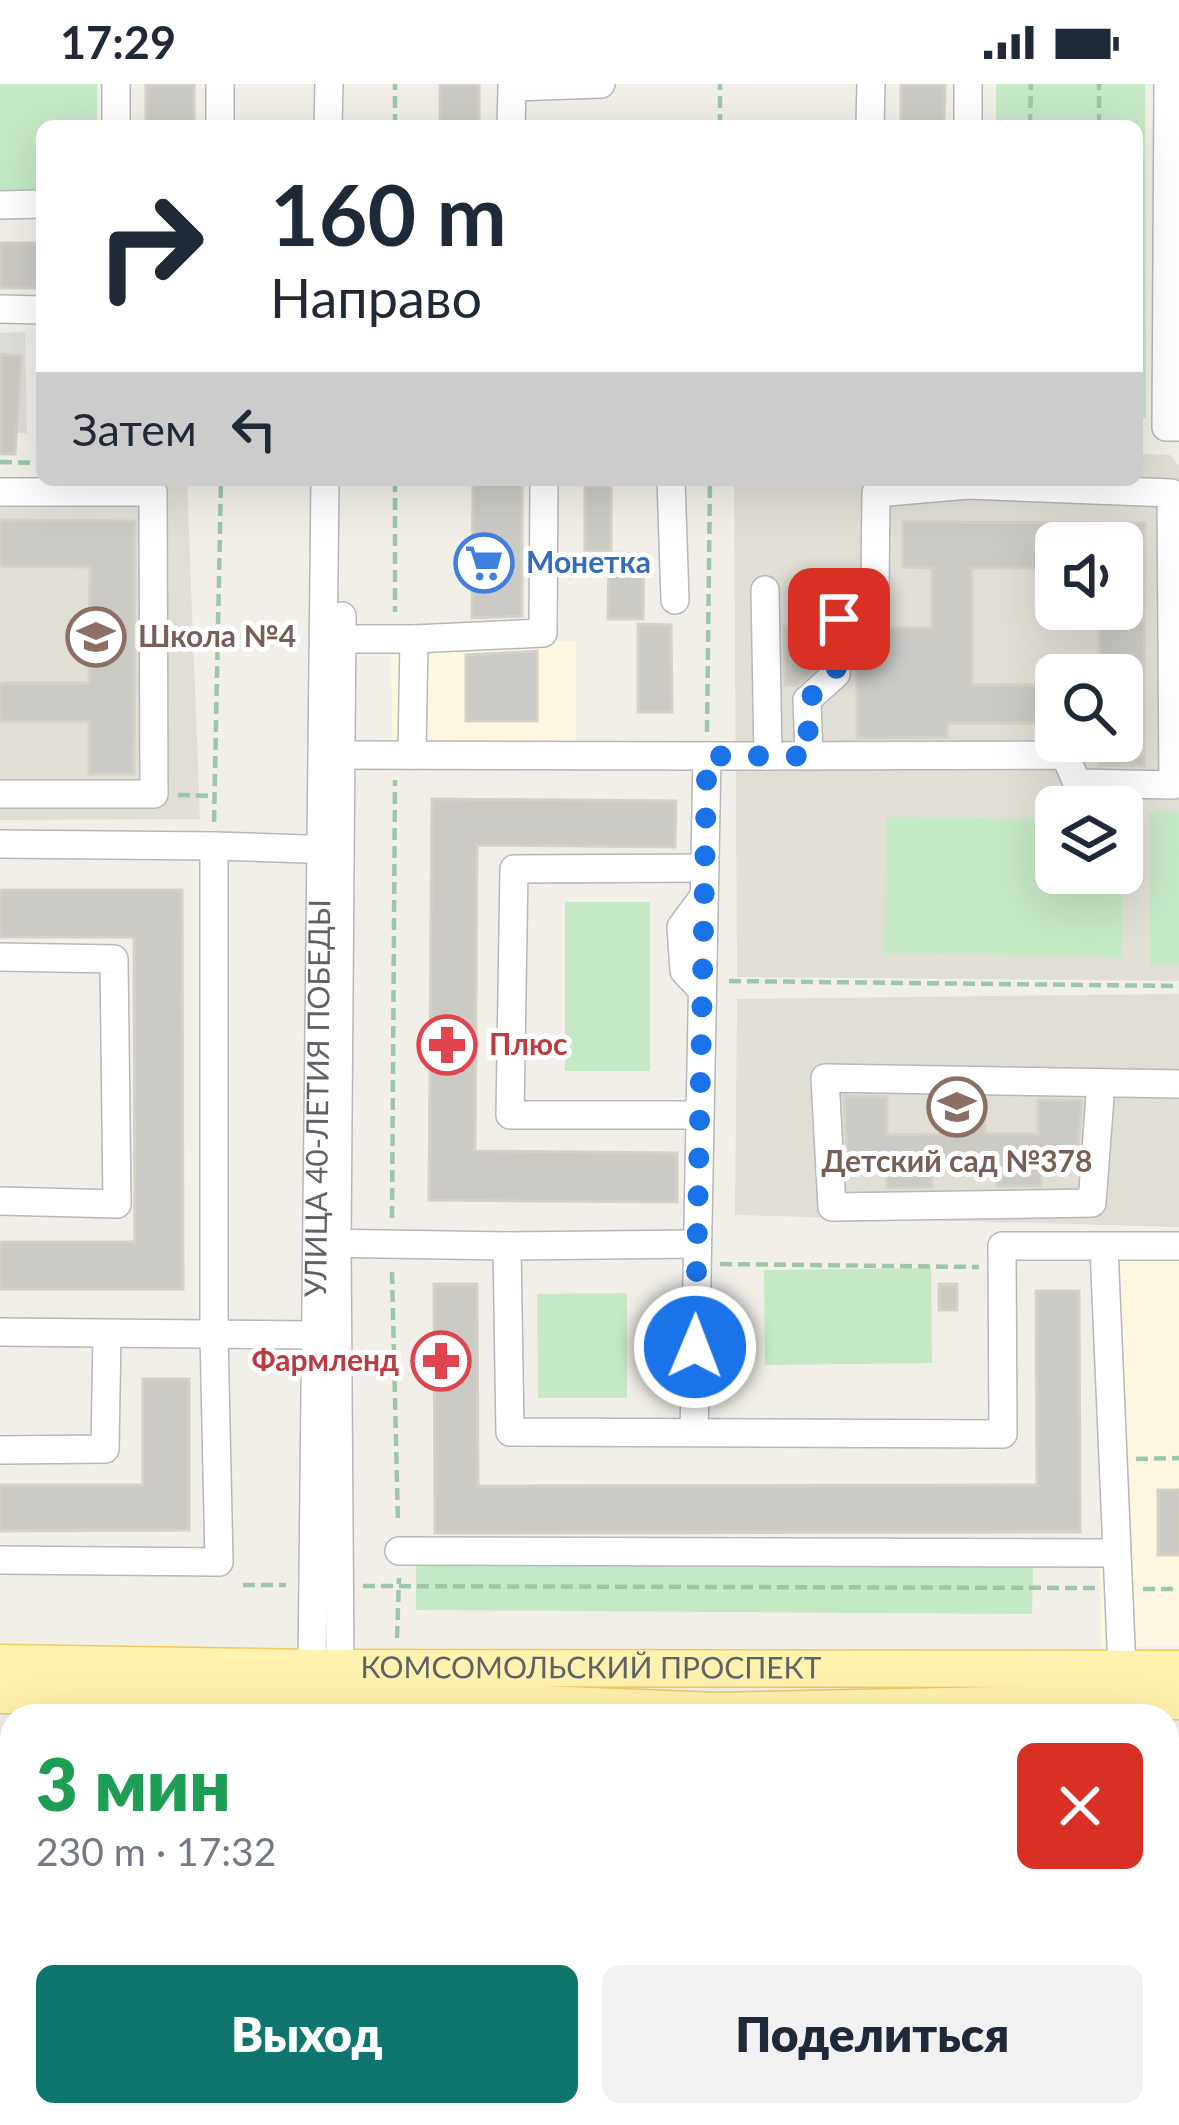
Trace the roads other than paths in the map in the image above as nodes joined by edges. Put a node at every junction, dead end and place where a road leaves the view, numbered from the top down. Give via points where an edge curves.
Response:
1 (116, 84) edge
2 (220, 84) edge
3 (329, 84) edge
4 (343, 84) edge
5 (601, 84) edge
6 (871, 84) edge
7 (968, 84) edge
8 (1168, 84) edge
9 (116, 120) edge
10 (220, 120) edge
11 (328, 120) edge
12 (343, 120) edge
13 (511, 120) edge
14 (870, 120) edge
15 (968, 120) edge
16 (36, 204) edge
17 (0, 205) edge
18 (0, 309) edge
19 (36, 310) edge
20 (1179, 427) edge
21 (325, 486) edge
22 (341, 486) edge
23 (544, 486) edge
24 (671, 486) edge
25 (935, 486) edge
26 (1042, 486) edge
27 (0, 492) edge
28 (765, 590) dead end
29 (675, 600) dead end
30 (342, 639) junction
31 (405, 639) junction
32 (342, 755) junction
33 (404, 755) junction
34 (707, 756) junction
35 (767, 756) junction
36 (809, 756) junction
37 (0, 794) edge
38 (0, 844) edge
39 (214, 846) junction
40 (331, 850) junction
41 (705, 882) junction
42 (0, 957) edge
43 (1101, 1082) junction
44 (1179, 1084) edge
45 (700, 1115) junction
46 (0, 1201) edge
47 (327, 1243) junction
48 (507, 1246) junction
49 (1179, 1246) edge
50 (1104, 1247) junction
51 (697, 1253) junction
52 (0, 1332) edge
53 (107, 1334) junction
54 (214, 1334) junction
55 (316, 1334) junction
56 (694, 1432) junction
57 (0, 1450) edge
58 (399, 1551) road end
59 (1116, 1553) junction
60 (0, 1560) edge
61 (326, 1586) junction
62 (0, 1663) edge
63 (1179, 1669) edge
64 (326, 1693) edge
65 (0, 1695) edge
66 (1115, 1696) edge
67 (1179, 1701) edge
68 (542, 1704) edge
69 (929, 1704) edge

1 - 9 street
2 - 10 street
3 - 11 street
4 - 12 street
5 - 13 street via 512,87
6 - 14 street
7 - 15 street
8 - 20 street via 1166,427
16 - 17 street
18 - 19 street
21 - 40 street, УЛИЦА 40-ЛЕТИЯ ПОБЕДЫ
22 - 30 street, УЛИЦА 40-ЛЕТИЯ ПОБЕДЫ
23 - 31 street via 543,633
24 - 29 street
25 - 36 street via 876,493 875,588 839,619 836,674 807,700
26 - 36 street via 1171,493 1174,785 1077,783 1065,755
27 - 37 street via 153,491 154,794
28 - 35 street
30 - 31 street
30 - 32 street, УЛИЦА 40-ЛЕТИЯ ПОБЕДЫ
31 - 33 street
32 - 33 street
32 - 40 street, УЛИЦА 40-ЛЕТИЯ ПОБЕДЫ
33 - 34 street
34 - 35 street
34 - 41 street
35 - 36 street
38 - 39 street
39 - 40 street
39 - 54 street
40 - 47 street, УЛИЦА 40-ЛЕТИЯ ПОБЕДЫ
41 - 45 street via 681,927 684,971 703,986
41 - 45 street via 514,869 511,1115
42 - 46 street via 114,959 117,1204
43 - 43 street via 1092,1203 832,1207 825,1078
43 - 44 street
45 - 51 street
47 - 48 street
47 - 55 street, УЛИЦА 40-ЛЕТИЯ ПОБЕДЫ
47 - 61 street, УЛИЦА 40-ЛЕТИЯ ПОБЕДЫ
48 - 51 street
48 - 56 street via 510,1432
49 - 50 street
50 - 56 street via 1002,1246 1003,1434
50 - 59 street
51 - 56 street
52 - 53 street
53 - 54 street
53 - 57 street via 105,1449
54 - 55 street
54 - 60 street via 220,1562
55 - 61 street, УЛИЦА 40-ЛЕТИЯ ПОБЕДЫ
58 - 59 street
59 - 66 street
61 - 64 street, УЛИЦА 40-ЛЕТИЯ ПОБЕДЫ
62 - 64 main road, КОМСОМОЛЬСКИЙ ПРОСПЕКТ
63 - 66 main road, КОМСОМОЛЬСКИЙ ПРОСПЕКТ
64 - 65 main road, КОМСОМОЛЬСКИЙ ПРОСПЕКТ
64 - 66 main road, КОМСОМОЛЬСКИЙ ПРОСПЕКТ via 396,1669
64 - 68 main road, КОМСОМОЛЬСКИЙ ПРОСПЕКТ
66 - 67 main road, КОМСОМОЛЬСКИЙ ПРОСПЕКТ
66 - 69 main road, КОМСОМОЛЬСКИЙ ПРОСПЕКТ

